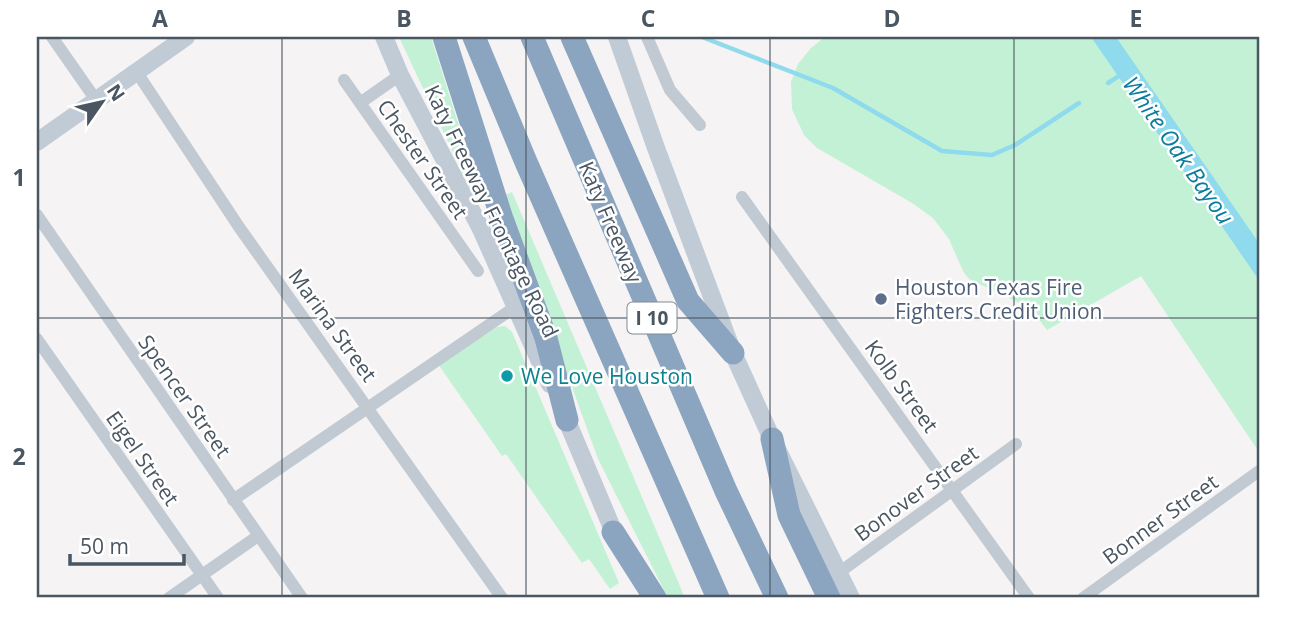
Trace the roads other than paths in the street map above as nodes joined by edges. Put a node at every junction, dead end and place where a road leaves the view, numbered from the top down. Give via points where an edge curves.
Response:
1 (52, 37) edge
2 (186, 37) edge
3 (384, 37) edge
4 (444, 37) edge
5 (474, 37) edge
6 (532, 37) edge
7 (572, 37) edge
8 (617, 37) edge
9 (647, 37) edge
10 (136, 71) junction
11 (400, 75) junction
12 (344, 80) dead end
13 (96, 100) junction
14 (360, 103) junction
15 (700, 125) dead end
16 (37, 142) edge
17 (742, 197) dead end
18 (37, 215) edge
19 (478, 271) dead end
20 (515, 307) junction
21 (37, 339) edge
22 (733, 353) junction
23 (367, 406) junction
24 (567, 420) junction
25 (772, 439) junction
26 (1016, 444) dead end
27 (1259, 471) edge
28 (953, 490) junction
29 (233, 500) junction
30 (613, 533) junction
31 (258, 536) junction
32 (837, 574) junction
33 (202, 576) junction
34 (169, 598) edge
35 (218, 598) edge
36 (302, 598) edge
37 (502, 598) edge
38 (644, 598) edge
39 (655, 598) edge
40 (718, 598) edge
41 (777, 598) edge
42 (829, 598) edge
43 (851, 598) edge
44 (1029, 598) edge
45 (1083, 598) edge

1 - 13 street
2 - 10 main road
3 - 11 main road, Katy Freeway Frontage Road
4 - 24 highway via 546,338
5 - 40 highway, I 10
6 - 41 highway, Katy Freeway / I 10 via 726,491
7 - 22 highway via 688,301
8 - 22 main road
9 - 15 street via 670,90
10 - 13 main road
10 - 23 street, Marina Street via 239,227
11 - 14 street, Chester Street
11 - 20 main road, Katy Freeway Frontage Road via 481,229
12 - 14 street, Chester Street
13 - 16 main road
14 - 19 street, Chester Street
17 - 28 street, Kolb Street
18 - 29 street, Spencer Street
20 - 23 street
20 - 24 main road, Katy Freeway Frontage Road
21 - 33 street, Eigel Street
22 - 25 main road
23 - 29 street
23 - 37 street, Marina Street
24 - 30 main road, Katy Freeway Frontage Road
25 - 32 main road
25 - 42 highway via 789,515
26 - 28 street, Bonover Street
27 - 45 street, Bonner Street
28 - 32 street, Bonover Street
28 - 44 street, Kolb Street
29 - 31 street, Spencer Street
30 - 38 main road, Katy Freeway Frontage Road
30 - 39 highway
31 - 33 street
31 - 36 street, Spencer Street
32 - 43 main road
33 - 34 street
33 - 35 street, Eigel Street

